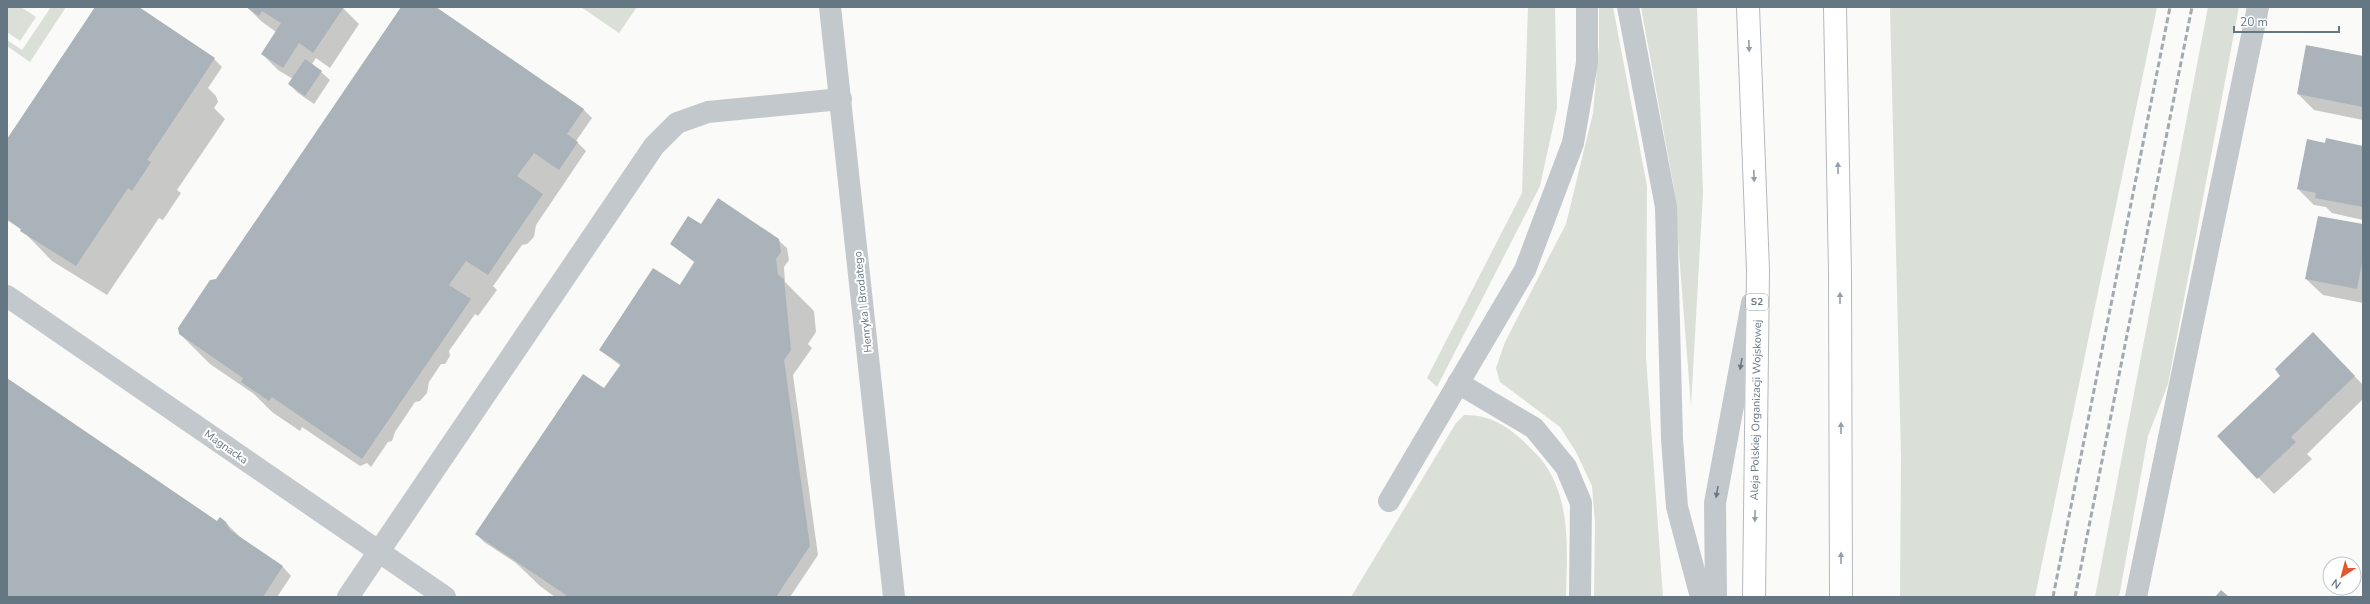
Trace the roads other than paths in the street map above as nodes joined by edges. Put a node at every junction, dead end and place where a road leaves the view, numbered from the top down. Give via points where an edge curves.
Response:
1 (830, 7) edge
2 (1587, 7) edge
3 (1628, 7) edge
4 (1748, 7) edge
5 (1835, 7) edge
6 (2258, 7) edge
7 (841, 99) junction
8 (1758, 270) junction
9 (7, 296) edge
10 (1458, 383) junction
11 (1388, 501) dead end
12 (378, 552) junction
13 (348, 597) edge
14 (445, 597) edge
15 (894, 597) edge
16 (1580, 597) edge
17 (1701, 597) edge
18 (1716, 597) edge
19 (1754, 597) edge
20 (1841, 597) edge
21 (2136, 597) edge

1 - 7 street, Henryka I Brodatego
2 - 10 street via 1587,63 1573,143 1525,270
3 - 17 street via 1666,207 1672,439 1678,507
4 -> 8 highway, Aleja Polskiej Organizacji Wojskowej / S2
20 -> 5 highway via 1840,273
6 - 21 street
7 - 12 street via 708,112 677,123 654,146
7 - 15 street, Henryka I Brodatego
8 -> 18 street via 1715,503
8 -> 19 highway, Aleja Polskiej Organizacji Wojskowej / S2
9 - 12 street, Magnacka
10 - 11 street
10 - 16 street via 1534,428 1566,467 1580,503
12 - 13 street
12 - 14 street, Magnacka

